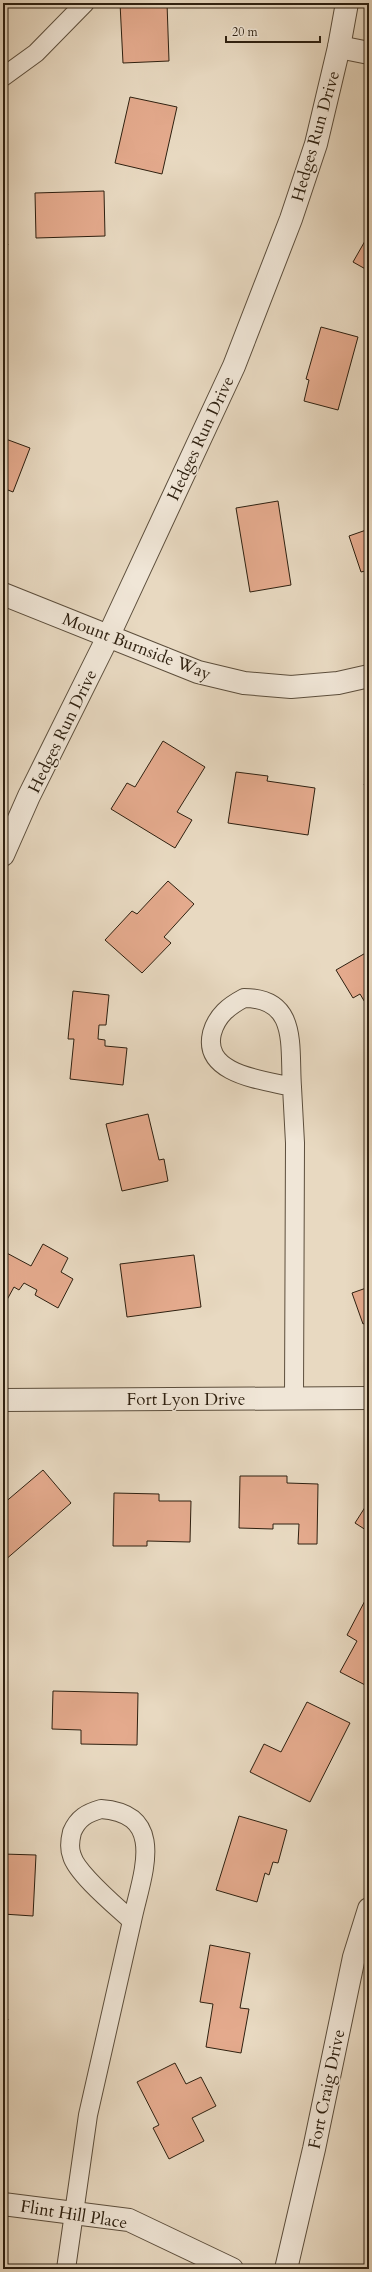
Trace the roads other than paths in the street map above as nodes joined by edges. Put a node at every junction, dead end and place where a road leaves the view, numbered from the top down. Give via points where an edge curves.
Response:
1 (85, 3) edge
2 (347, 3) edge
3 (339, 47) junction
4 (369, 53) edge
5 (3, 77) edge
6 (3, 594) edge
7 (108, 637) junction
8 (369, 676) edge
9 (3, 855) edge
10 (292, 1087) junction
11 (294, 1398) junction
12 (369, 1398) edge
13 (3, 1400) edge
14 (369, 1909) edge
15 (132, 1921) junction
16 (3, 2204) edge
17 (74, 2212) junction
18 (66, 2269) edge
19 (232, 2269) edge
20 (286, 2269) edge

1 - 5 lane via 36,53
2 - 3 street, Hedges Run Drive
3 - 4 street
3 - 7 street, Hedges Run Drive via 316,144 291,219 234,366
6 - 7 street, Mount Burnside Way
7 - 8 street, Mount Burnside Way via 198,672 244,683 291,687 338,683
7 - 9 street, Hedges Run Drive via 29,796
10 - 10 lane via 288,1023 277,1007 260,998 244,998 230,1006 215,1023 211,1039 214,1055 224,1067 236,1073
10 - 11 lane via 295,1143
11 - 12 street, Fort Lyon Drive
11 - 13 street, Fort Lyon Drive
14 - 20 street, Fort Craig Drive via 354,1957
15 - 15 lane via 147,1850 144,1833 134,1819 119,1810 101,1809 88,1812 76,1824 70,1839 71,1856 78,1868
15 - 17 lane via 88,2115
16 - 17 street, Flint Hill Place
17 - 18 lane
17 - 19 street, Flint Hill Place via 129,2220

